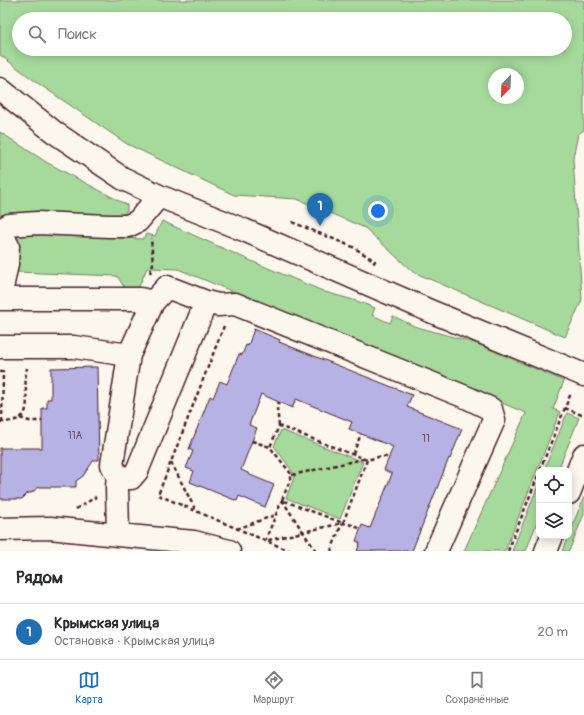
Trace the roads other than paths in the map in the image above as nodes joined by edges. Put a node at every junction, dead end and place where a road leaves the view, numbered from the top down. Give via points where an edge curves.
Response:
1 (0, 89) edge
2 (159, 196) junction
3 (0, 231) edge
4 (0, 298) edge
5 (153, 302) junction
6 (206, 302) junction
7 (0, 347) edge
8 (129, 355) junction
9 (582, 374) edge
10 (584, 455) edge
11 (118, 478) junction
12 (572, 485) edge
13 (0, 529) edge
14 (118, 535) junction
15 (551, 539) edge
16 (229, 551) edge
17 (436, 551) edge
18 (546, 551) edge

1 - 2 street via 54,132 122,178
2 - 3 street via 138,221 128,226 37,223 9,225
2 - 9 street
3 - 4 street via 8,246
4 - 5 street via 140,299
5 - 6 street via 167,287
5 - 8 street
6 - 11 street via 137,471 131,478
6 - 17 street via 218,305 235,304 491,409 494,420
7 - 8 street via 74,347
8 - 11 street via 112,465
10 - 12 street
11 - 14 street
13 - 14 street via 50,528
14 - 16 street via 194,542
15 - 18 street

